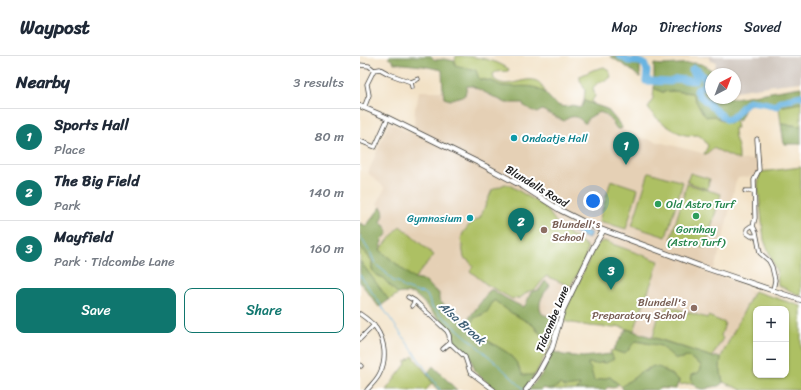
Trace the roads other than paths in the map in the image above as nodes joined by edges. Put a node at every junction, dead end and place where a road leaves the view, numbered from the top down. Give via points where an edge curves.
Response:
1 (360, 65) edge
2 (374, 70) junction
3 (418, 79) dead end
4 (411, 82) junction
5 (412, 87) dead end
6 (362, 107) edge
7 (387, 120) junction
8 (757, 139) dead end
9 (360, 141) edge
10 (745, 191) dead end
11 (754, 191) junction
12 (754, 226) junction
13 (603, 231) junction
14 (756, 236) junction
15 (773, 290) junction
16 (408, 297) dead end
17 (801, 300) edge
18 (415, 301) junction
19 (412, 306) dead end
20 (360, 314) edge
21 (374, 325) junction
22 (360, 339) edge
23 (450, 343) junction
24 (444, 349) dead end
25 (526, 389) edge
26 (366, 390) edge
27 (494, 390) edge

1 - 2 street via 370,66
2 - 4 street via 380,69
2 - 6 street via 367,84 369,94
3 - 4 street
4 - 5 street
6 - 7 street, Blundells Road
7 - 9 street via 376,147
7 - 13 street, Blundells Road via 502,175 564,213
8 - 11 street via 759,170 754,180
10 - 11 street
11 - 12 street
12 - 14 street
12 - 14 street via 747,229 747,233
13 - 15 street, Blundells Road
13 - 25 street, Tidcombe Lane via 565,307 552,348 538,374
14 - 15 street via 760,253 772,266 775,280
15 - 17 street, Blundells Road
16 - 18 street
18 - 19 street
18 - 23 street via 447,331
20 - 21 street
21 - 22 street
21 - 26 street via 379,332 385,355 380,374
23 - 24 street
23 - 27 street via 465,357 470,372

